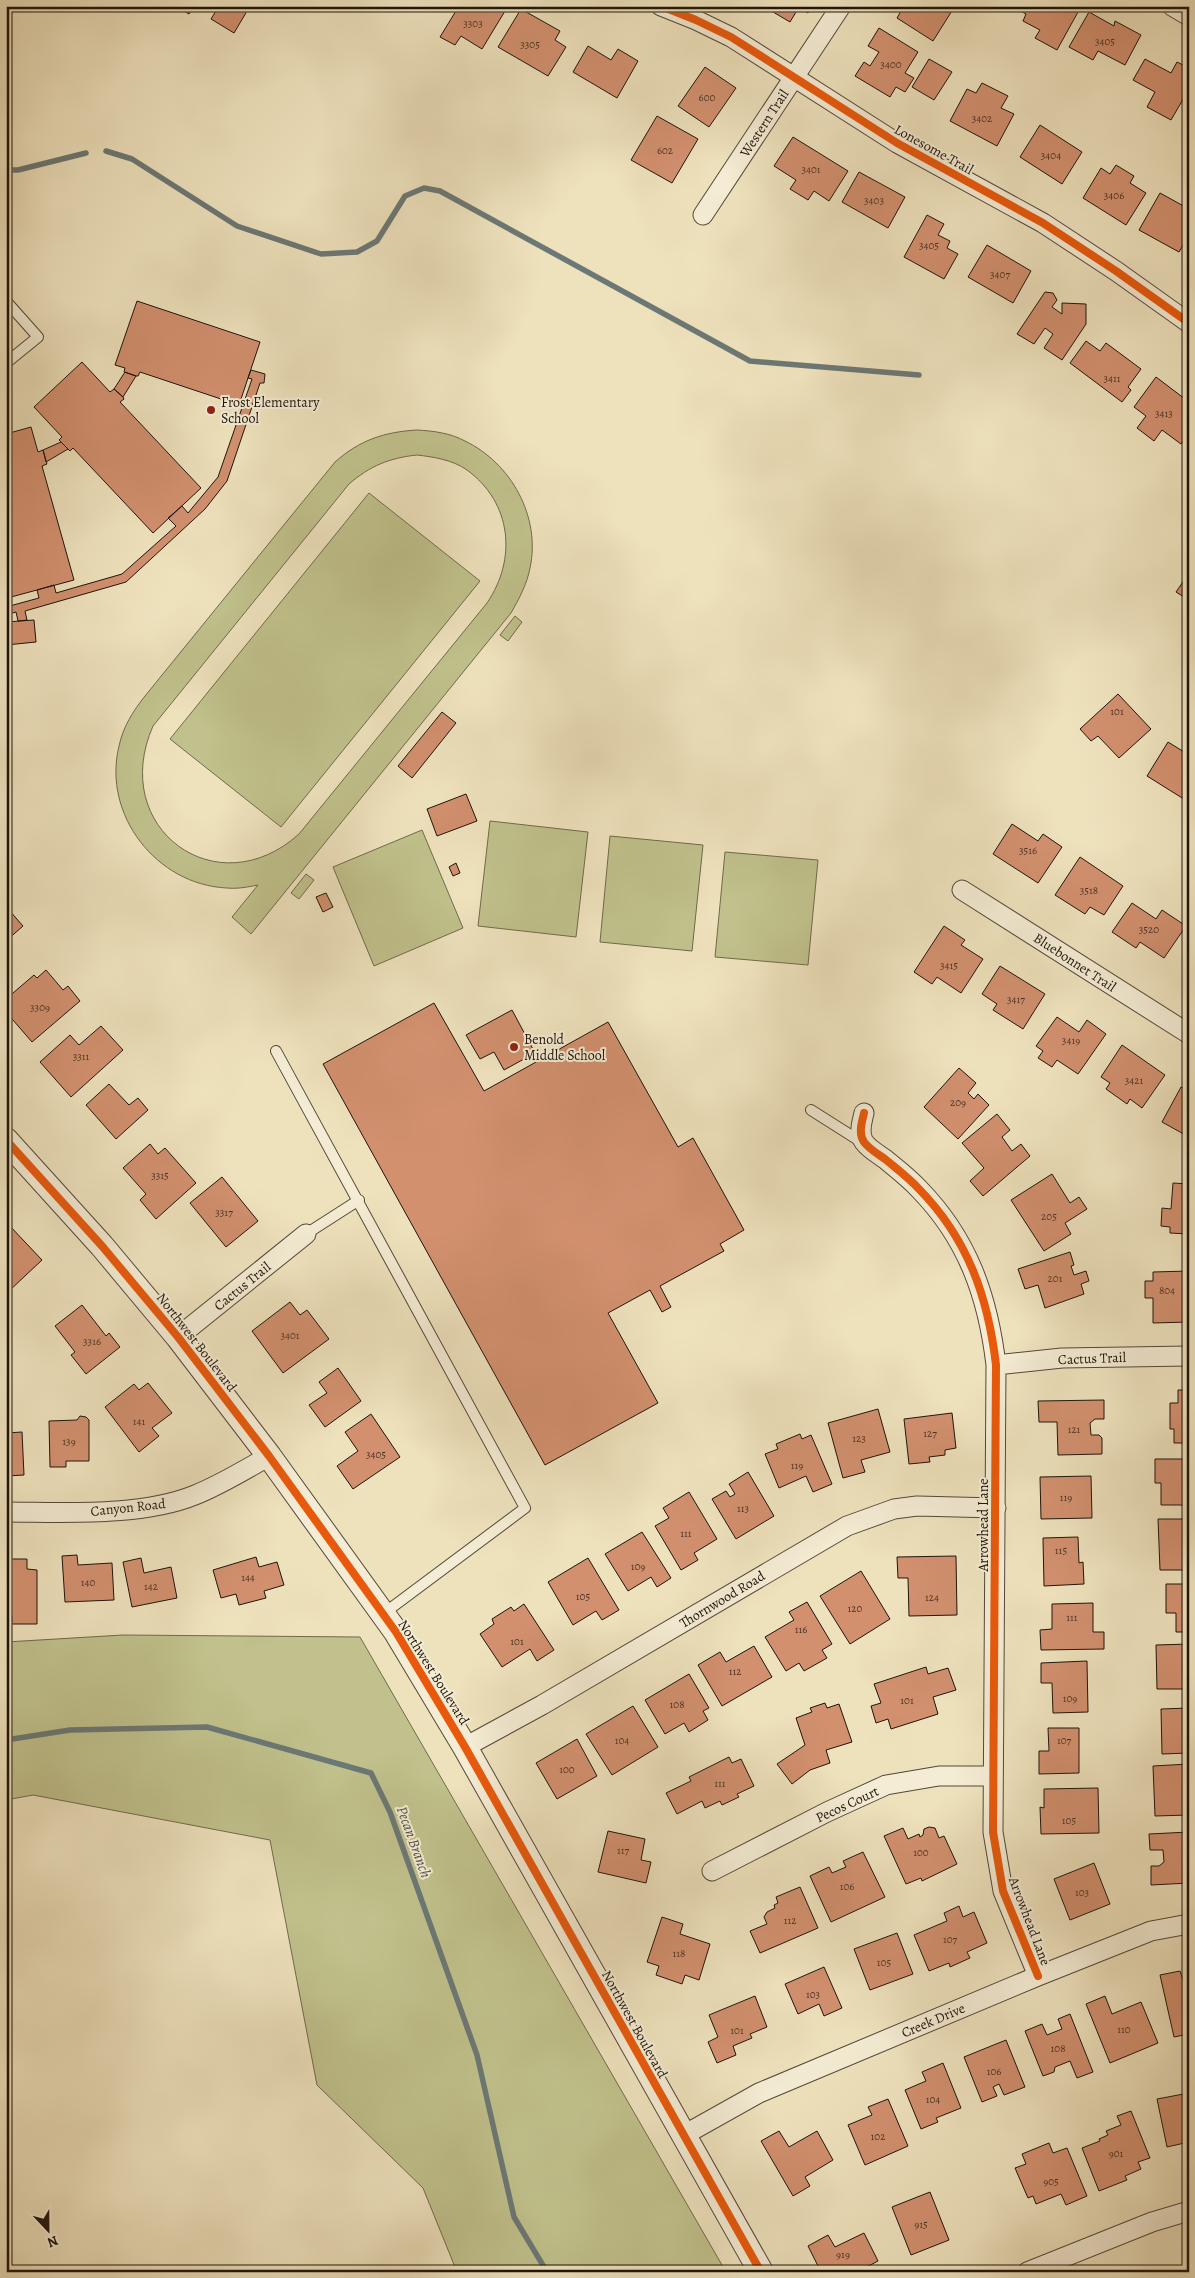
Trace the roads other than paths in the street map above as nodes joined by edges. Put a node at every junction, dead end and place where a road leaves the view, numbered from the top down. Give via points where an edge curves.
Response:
1 (661, 6) edge
2 (841, 6) edge
3 (1172, 6) edge
4 (1189, 16) edge
5 (793, 78) junction
6 (703, 215) dead end
7 (6, 301) edge
8 (1189, 323) edge
9 (6, 363) edge
10 (962, 890) dead end
11 (1189, 1034) edge
12 (276, 1051) dead end
13 (811, 1110) dead end
14 (864, 1113) dead end
15 (867, 1146) junction
16 (9, 1148) edge
17 (358, 1200) junction
18 (306, 1234) joint
19 (178, 1337) junction
20 (1189, 1356) edge
21 (996, 1365) junction
22 (269, 1456) junction
23 (996, 1508) junction
24 (6, 1512) edge
25 (383, 1614) junction
26 (465, 1747) junction
27 (993, 1776) junction
28 (712, 1872) dead end
29 (1189, 1924) edge
30 (1038, 1976) junction
31 (684, 2135) junction
32 (1189, 2211) edge
33 (761, 2272) edge
34 (1027, 2272) edge

1 - 5 street, Lonesome Trail via 731,37
2 - 5 street, Western Trail
3 - 4 street
5 - 6 street, Western Trail
5 - 8 street, Lonesome Trail via 894,141 1043,223
7 - 9 lane via 38,337
10 - 11 street, Bluebonnet Trail
12 - 17 lane
13 - 15 lane
14 - 15 street via 860,1131
15 - 21 street, Arrowhead Lane via 900,1171 930,1201 964,1251 984,1295
16 - 19 street, Northwest Boulevard via 102,1246
17 - 18 lane
17 - 25 lane via 526,1508
18 - 19 street, Cactus Trail
19 - 22 street, Northwest Boulevard
20 - 21 street, Cactus Trail via 1062,1358
21 - 23 street, Arrowhead Lane
22 - 24 street, Canyon Road via 194,1496 170,1503 94,1511
22 - 25 street, Northwest Boulevard
23 - 26 street, Thornwood Road via 909,1507 871,1516 847,1526
23 - 27 street, Arrowhead Lane
25 - 26 street, Northwest Boulevard
26 - 31 street, Northwest Boulevard
27 - 28 street, Pecos Court via 939,1776 886,1785
27 - 30 street, Arrowhead Lane via 994,1832 1003,1891
29 - 30 street, Creek Drive via 1151,1931
30 - 31 street, Creek Drive via 759,2094
31 - 33 street, Northwest Boulevard
32 - 34 street via 1152,2222

